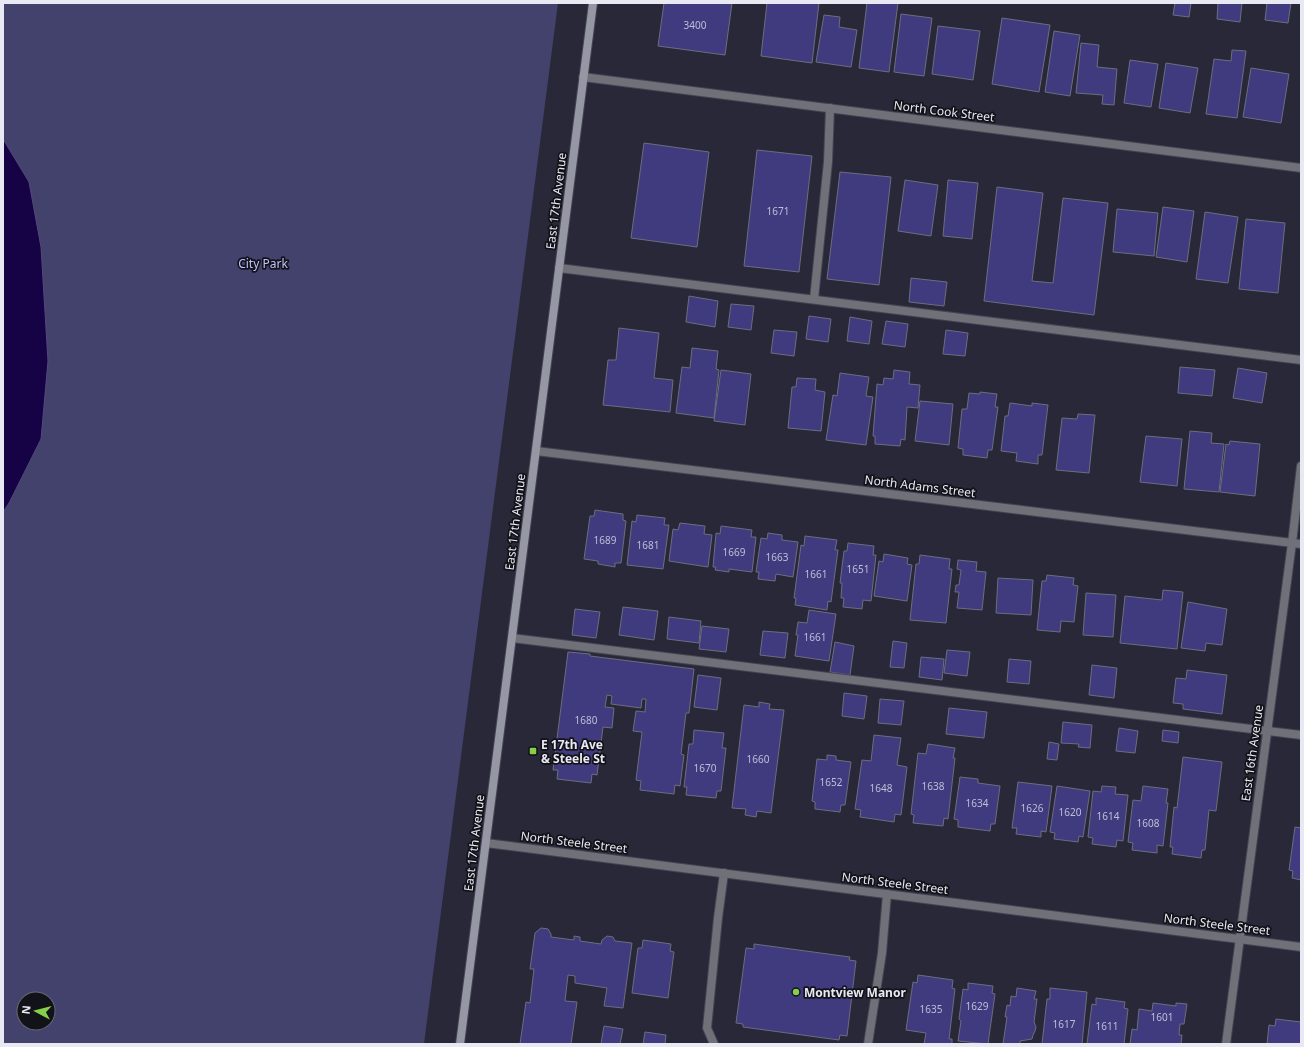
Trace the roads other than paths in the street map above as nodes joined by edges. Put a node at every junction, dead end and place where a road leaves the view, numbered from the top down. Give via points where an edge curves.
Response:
1 (593, 3) edge
2 (583, 77) junction
3 (830, 108) junction
4 (1301, 168) edge
5 (559, 268) junction
6 (814, 299) junction
7 (1301, 360) edge
8 (536, 451) junction
9 (1301, 466) edge
10 (1292, 543) junction
11 (1301, 544) edge
12 (512, 638) junction
13 (1267, 730) junction
14 (1301, 735) edge
15 (486, 843) junction
16 (724, 873) junction
17 (887, 894) junction
18 (1240, 939) junction
19 (1301, 947) edge
20 (460, 1044) edge
21 (714, 1044) edge
22 (868, 1044) edge
23 (1226, 1044) edge

1 - 2 main road, East 17th Avenue
2 - 3 street, North Cook Street
2 - 5 main road, East 17th Avenue
3 - 4 street, North Cook Street
3 - 6 street via 828,162
5 - 6 street
5 - 8 main road, East 17th Avenue
6 - 7 street
8 - 10 street, North Adams Street
8 - 12 main road, East 17th Avenue
9 - 10 street, East 16th Avenue
10 - 11 street, North Adams Street
10 - 13 street, East 16th Avenue
12 - 13 street
12 - 15 main road, East 17th Avenue
13 - 14 street
13 - 18 street, East 16th Avenue
15 - 16 street, North Steele Street
15 - 20 main road, East 17th Avenue
16 - 17 street, North Steele Street
16 - 21 street via 708,1028
17 - 18 street, North Steele Street
17 - 22 street via 882,953
18 - 19 street, North Steele Street
18 - 23 street, East 16th Avenue

